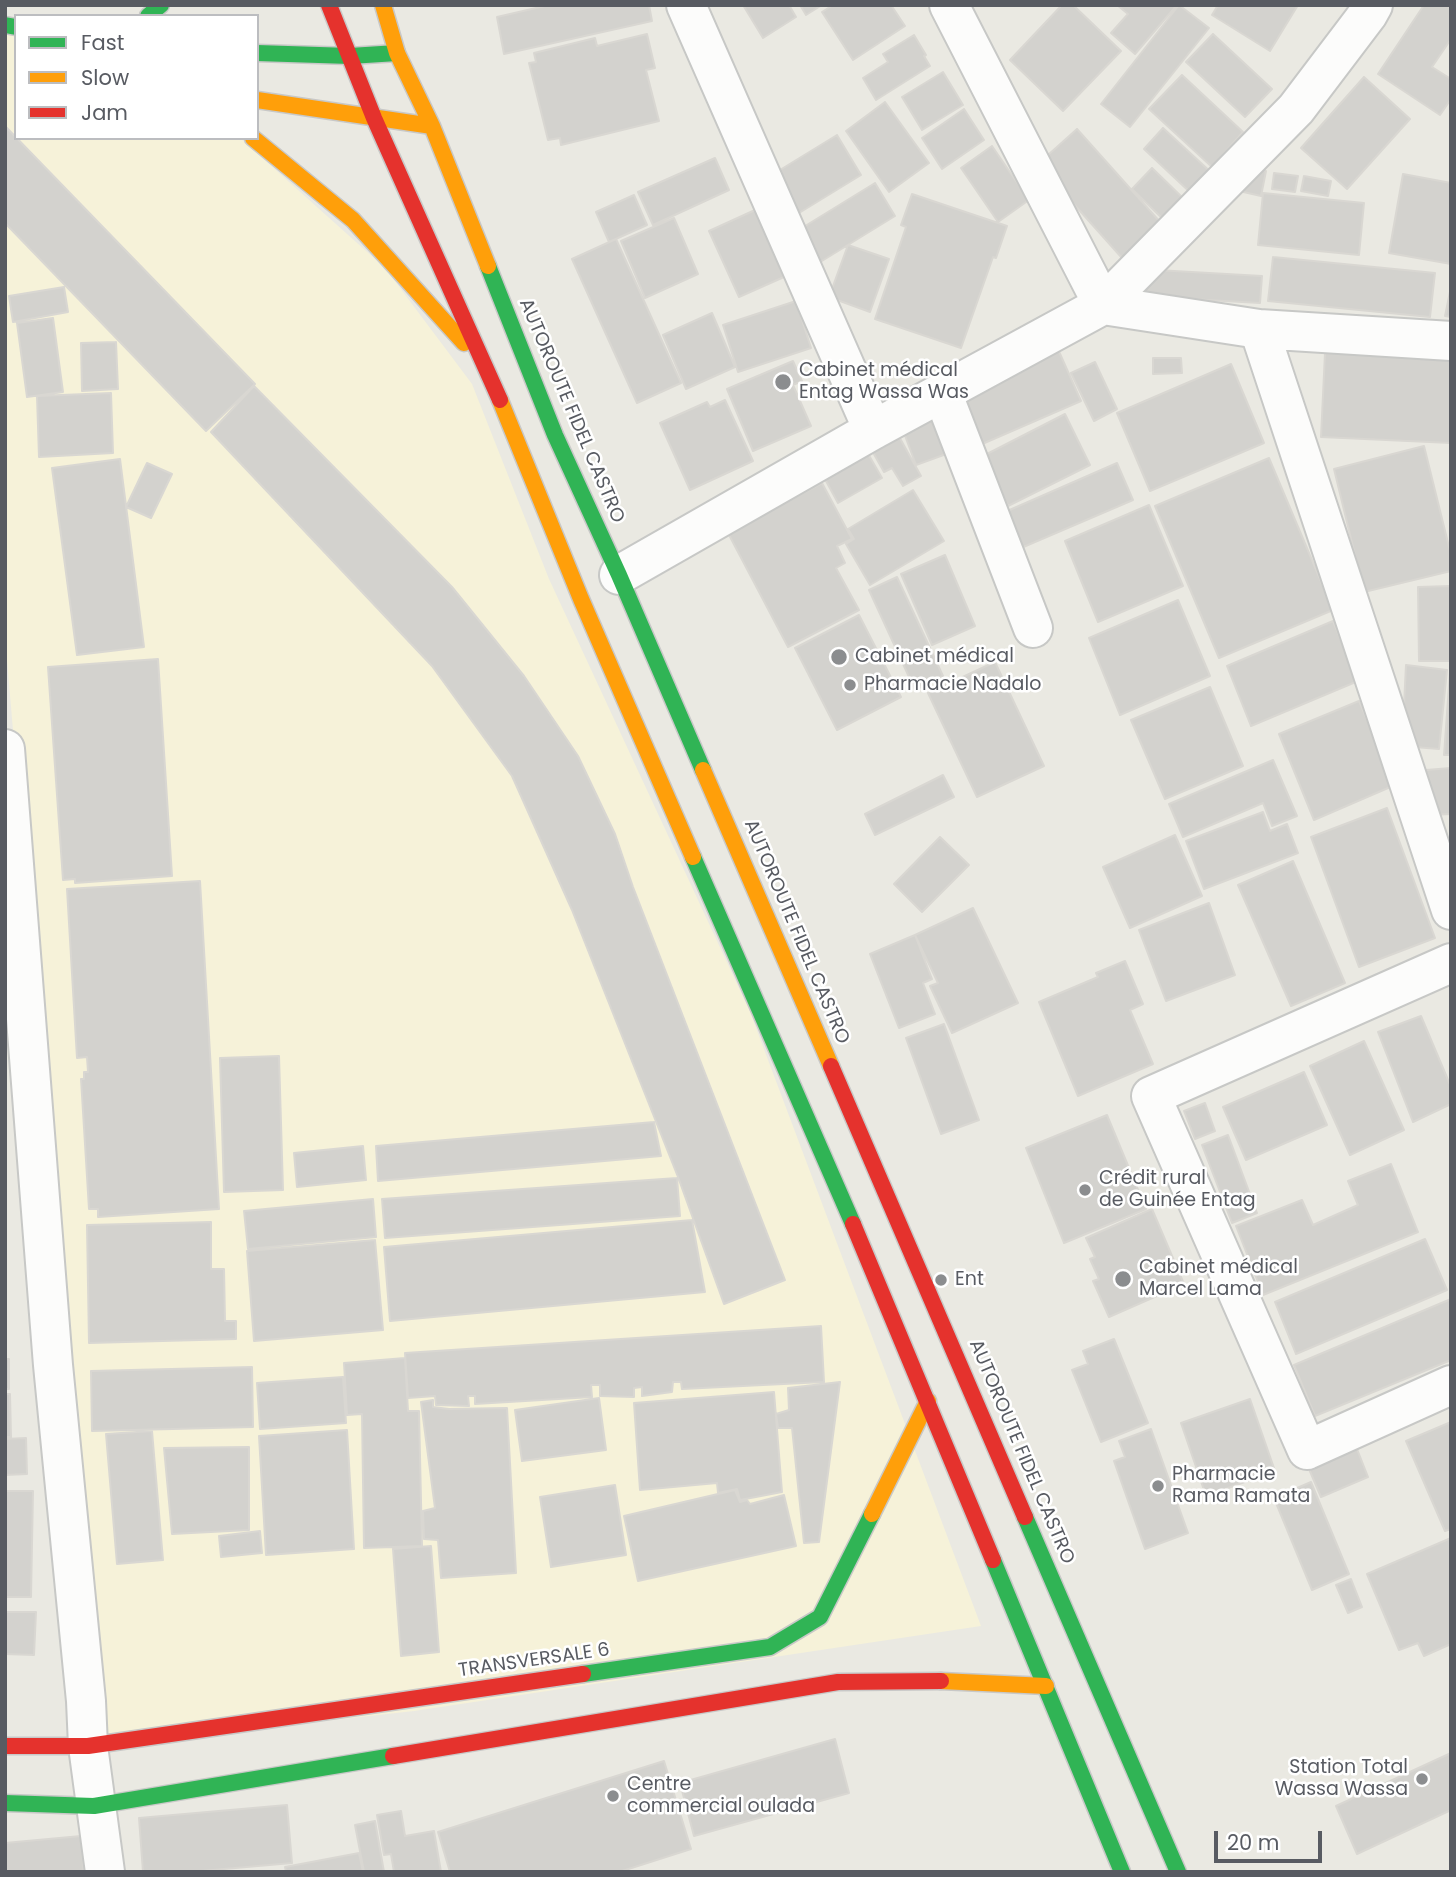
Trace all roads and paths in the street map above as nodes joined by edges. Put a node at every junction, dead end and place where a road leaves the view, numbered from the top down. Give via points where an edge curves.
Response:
1 (329, 5) edge
2 (383, 5) edge
3 (686, 5) edge
4 (949, 5) edge
5 (1373, 5) edge
6 (259, 53) edge
7 (397, 53) junction
8 (350, 56) junction
9 (259, 100) edge
10 (374, 118) junction
11 (432, 127) junction
12 (255, 140) edge
13 (1102, 305) junction
14 (1259, 329) junction
15 (1451, 341) edge
16 (489, 372) junction
17 (942, 392) junction
18 (873, 430) junction
19 (619, 575) junction
20 (1033, 628) dead end
21 (5, 749) edge
22 (1451, 910) edge
23 (1451, 963) edge
24 (1451, 1385) edge
25 (928, 1401) junction
26 (1052, 1684) junction
27 (5, 1746) edge
28 (88, 1746) junction
29 (5, 1803) edge
30 (94, 1806) junction
31 (105, 1872) edge
32 (1122, 1872) edge
33 (1178, 1872) edge

1 - 8 main road
2 - 7 main road, AUTOROUTE FIDEL CASTRO
3 - 18 street
4 - 13 street
5 - 13 street via 1296,110
6 - 8 main road
7 - 8 main road
7 - 11 main road, AUTOROUTE FIDEL CASTRO
8 - 10 main road
9 - 10 main road
10 - 11 main road
10 - 16 main road
11 - 19 main road, AUTOROUTE FIDEL CASTRO via 555,435
12 - 16 main road via 353,220
13 - 14 street
13 - 17 street
14 - 15 street
14 - 22 street
16 - 25 main road via 580,599
17 - 18 street
17 - 20 street
18 - 19 street
19 - 33 main road, AUTOROUTE FIDEL CASTRO via 1086,1670
21 - 28 street
23 - 24 street via 1151,1096 1307,1450
25 - 26 main road
25 - 28 main road, TRANSVERSALE 6 via 820,1618 770,1647
26 - 30 main road via 838,1682
26 - 32 main road
27 - 28 main road, TRANSVERSALE 6
28 - 30 street
29 - 30 main road
30 - 31 street

